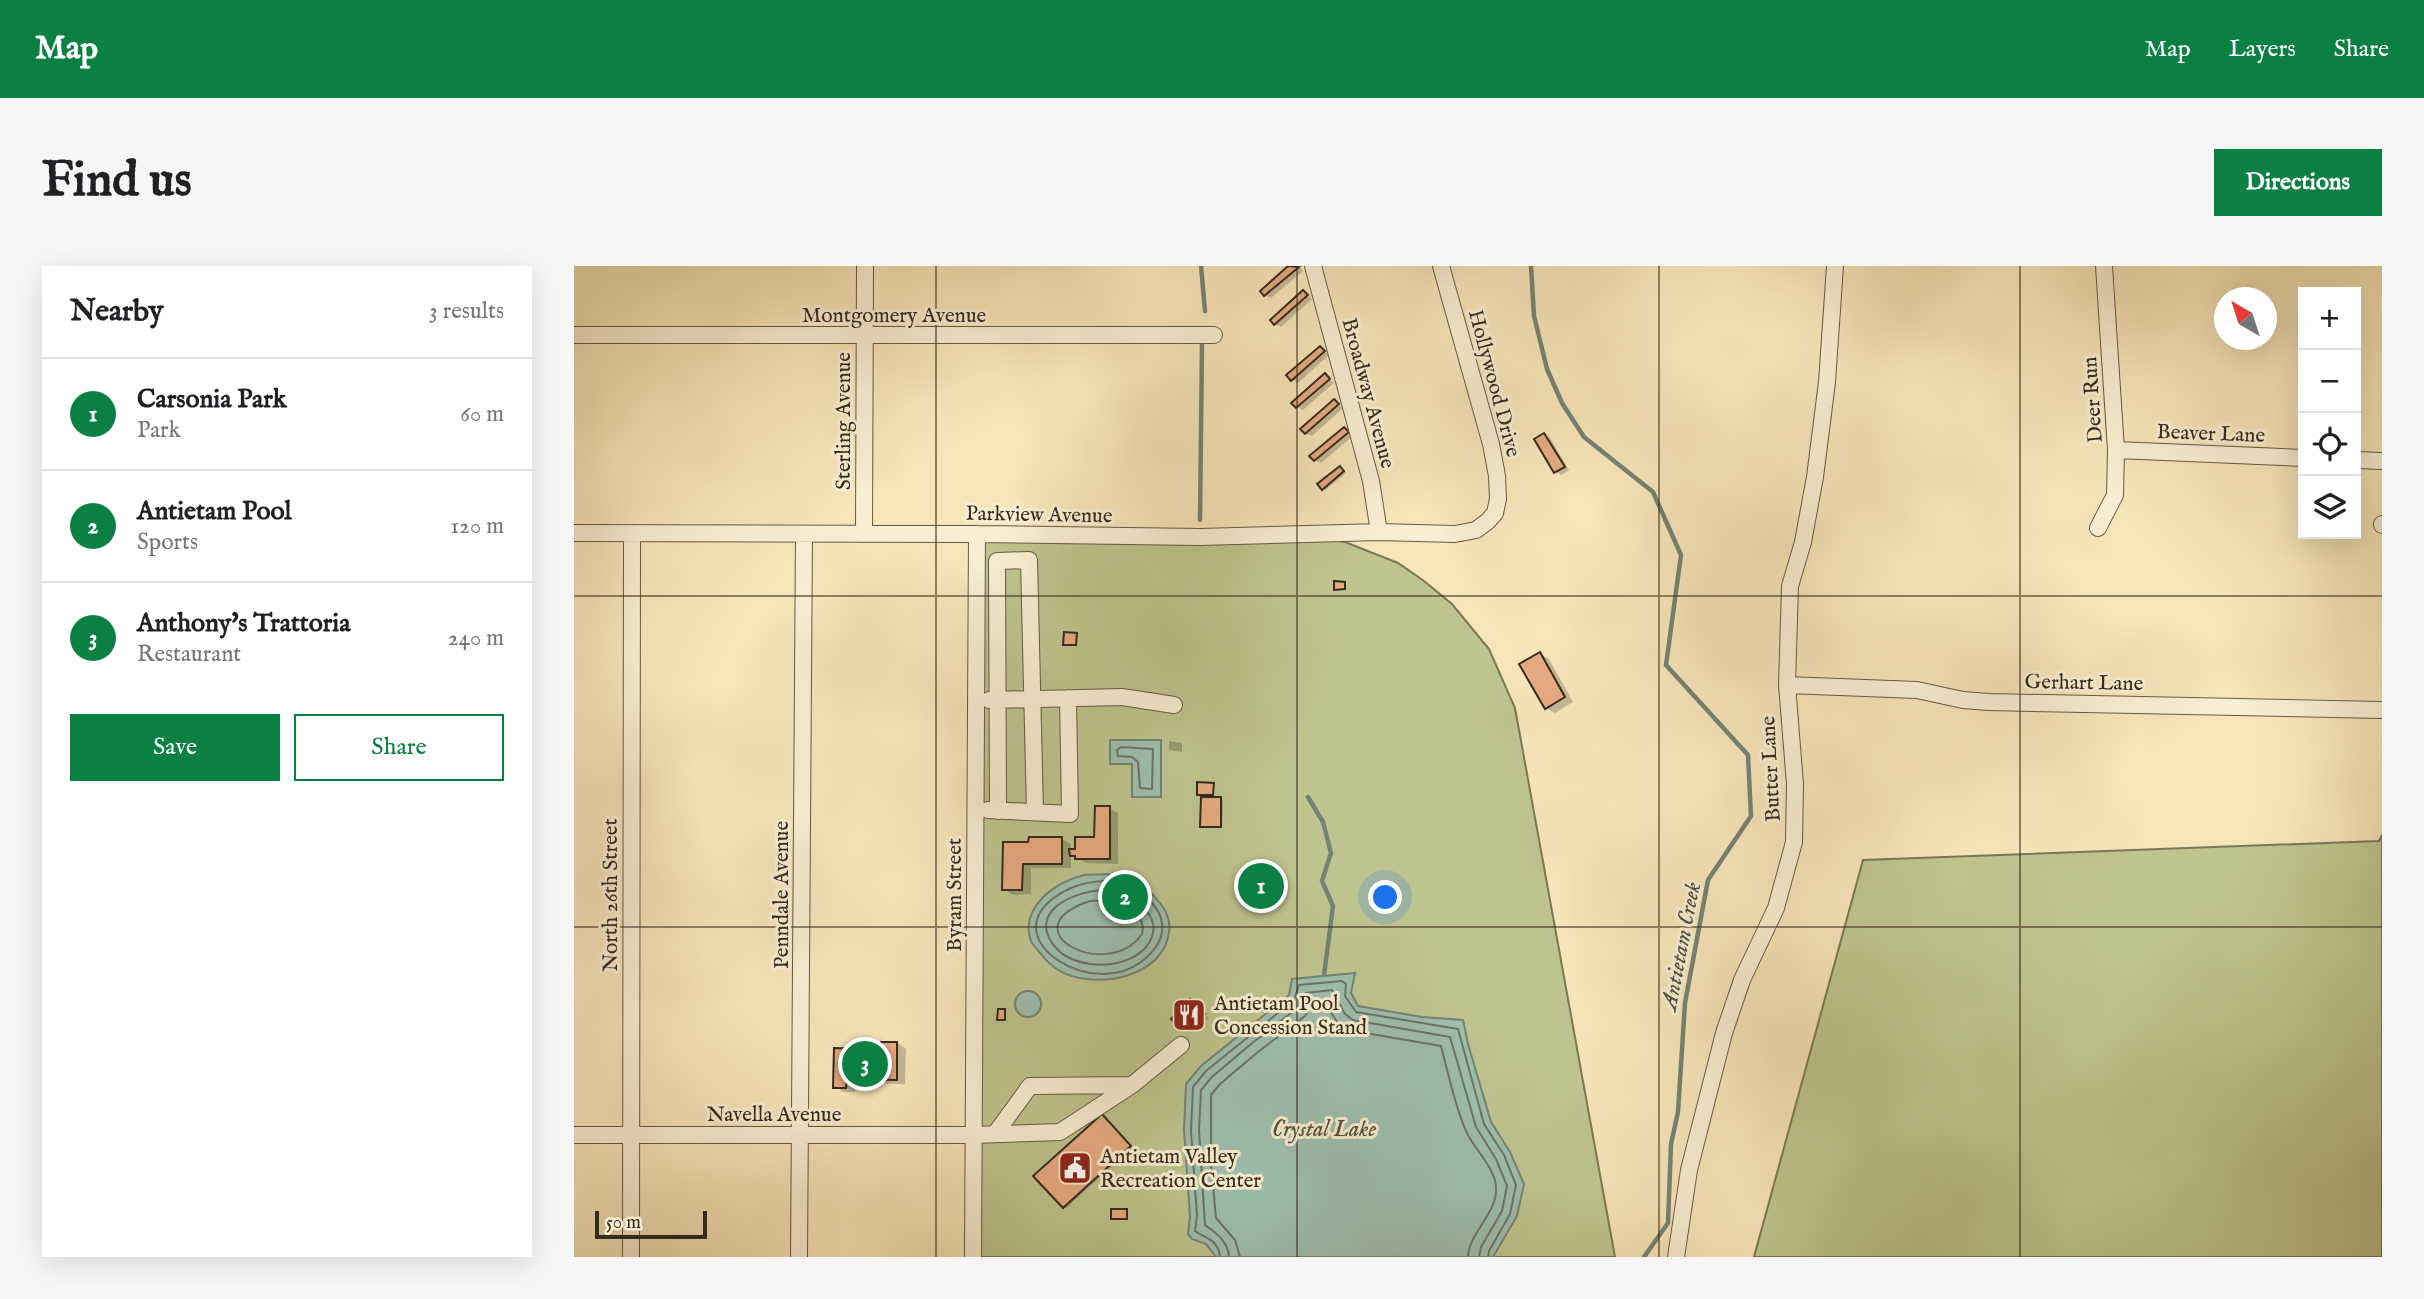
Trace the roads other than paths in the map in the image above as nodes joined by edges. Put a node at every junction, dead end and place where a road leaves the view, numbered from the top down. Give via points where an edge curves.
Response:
1 (864, 266) edge
2 (1313, 266) edge
3 (1441, 266) edge
4 (1835, 266) edge
5 (2104, 266) edge
6 (574, 335) edge
7 (1214, 335) dead end
8 (864, 337) junction
9 (2116, 450) junction
10 (2298, 458) edge
11 (2361, 460) edge
12 (2382, 461) edge
13 (1495, 513) joint
14 (2098, 527) dead end
15 (1379, 532) junction
16 (574, 533) edge
17 (632, 534) junction
18 (804, 534) junction
19 (864, 534) junction
20 (977, 534) junction
21 (1787, 685) junction
22 (1068, 698) junction
23 (998, 699) junction
24 (1032, 700) junction
25 (976, 701) junction
26 (1174, 705) dead end
27 (2382, 710) edge
28 (975, 810) junction
29 (998, 811) junction
30 (1035, 812) junction
31 (1181, 1045) dead end
32 (1132, 1085) junction
33 (995, 1133) junction
34 (574, 1135) edge
35 (631, 1135) junction
36 (801, 1135) junction
37 (974, 1135) junction
38 (1676, 1256) edge
39 (631, 1257) edge
40 (799, 1257) edge
41 (973, 1257) edge

1 - 8 street, Sterling Avenue
2 - 15 street, Broadway Avenue via 1371,481
3 - 13 street, Hollywood Drive via 1491,444 1497,475
4 - 21 street, Butter Lane via 1815,477 1790,586
5 - 9 street, Deer Run
6 - 8 street, Montgomery Avenue
7 - 8 street, Montgomery Avenue
8 - 19 street, Sterling Avenue
9 - 10 street, Beaver Lane
9 - 14 street, Deer Run via 2115,495
11 - 12 street
13 - 15 street, Parkview Avenue via 1476,530 1455,534
15 - 20 street, Parkview Avenue via 1200,537
16 - 17 street, Parkview Avenue
17 - 18 street, Parkview Avenue
17 - 35 street, North 26th Street
18 - 19 street, Parkview Avenue
18 - 36 street, Penndale Avenue
19 - 20 street, Parkview Avenue
20 - 25 street, Byram Street
21 - 27 street, Gerhart Lane via 1917,690 1989,702
21 - 38 street, Butter Lane via 1795,784 1794,842 1776,908 1742,980 1724,1033 1689,1170
22 - 24 street
22 - 26 street via 1122,697
22 - 30 street via 1070,814
23 - 24 street
23 - 24 street via 997,561 1029,560
23 - 25 street
23 - 29 street
24 - 30 street
25 - 28 street, Byram Street
28 - 29 street
28 - 37 street, Byram Street
29 - 30 street
31 - 32 street, Navella Avenue
32 - 33 street, Navella Avenue via 1060,1132
32 - 33 street via 1030,1086
33 - 37 street, Navella Avenue
34 - 35 street, Navella Avenue
35 - 36 street, Navella Avenue
35 - 39 street, North 26th Street
36 - 37 street, Navella Avenue
36 - 40 street, Penndale Avenue
37 - 41 street, Byram Street

